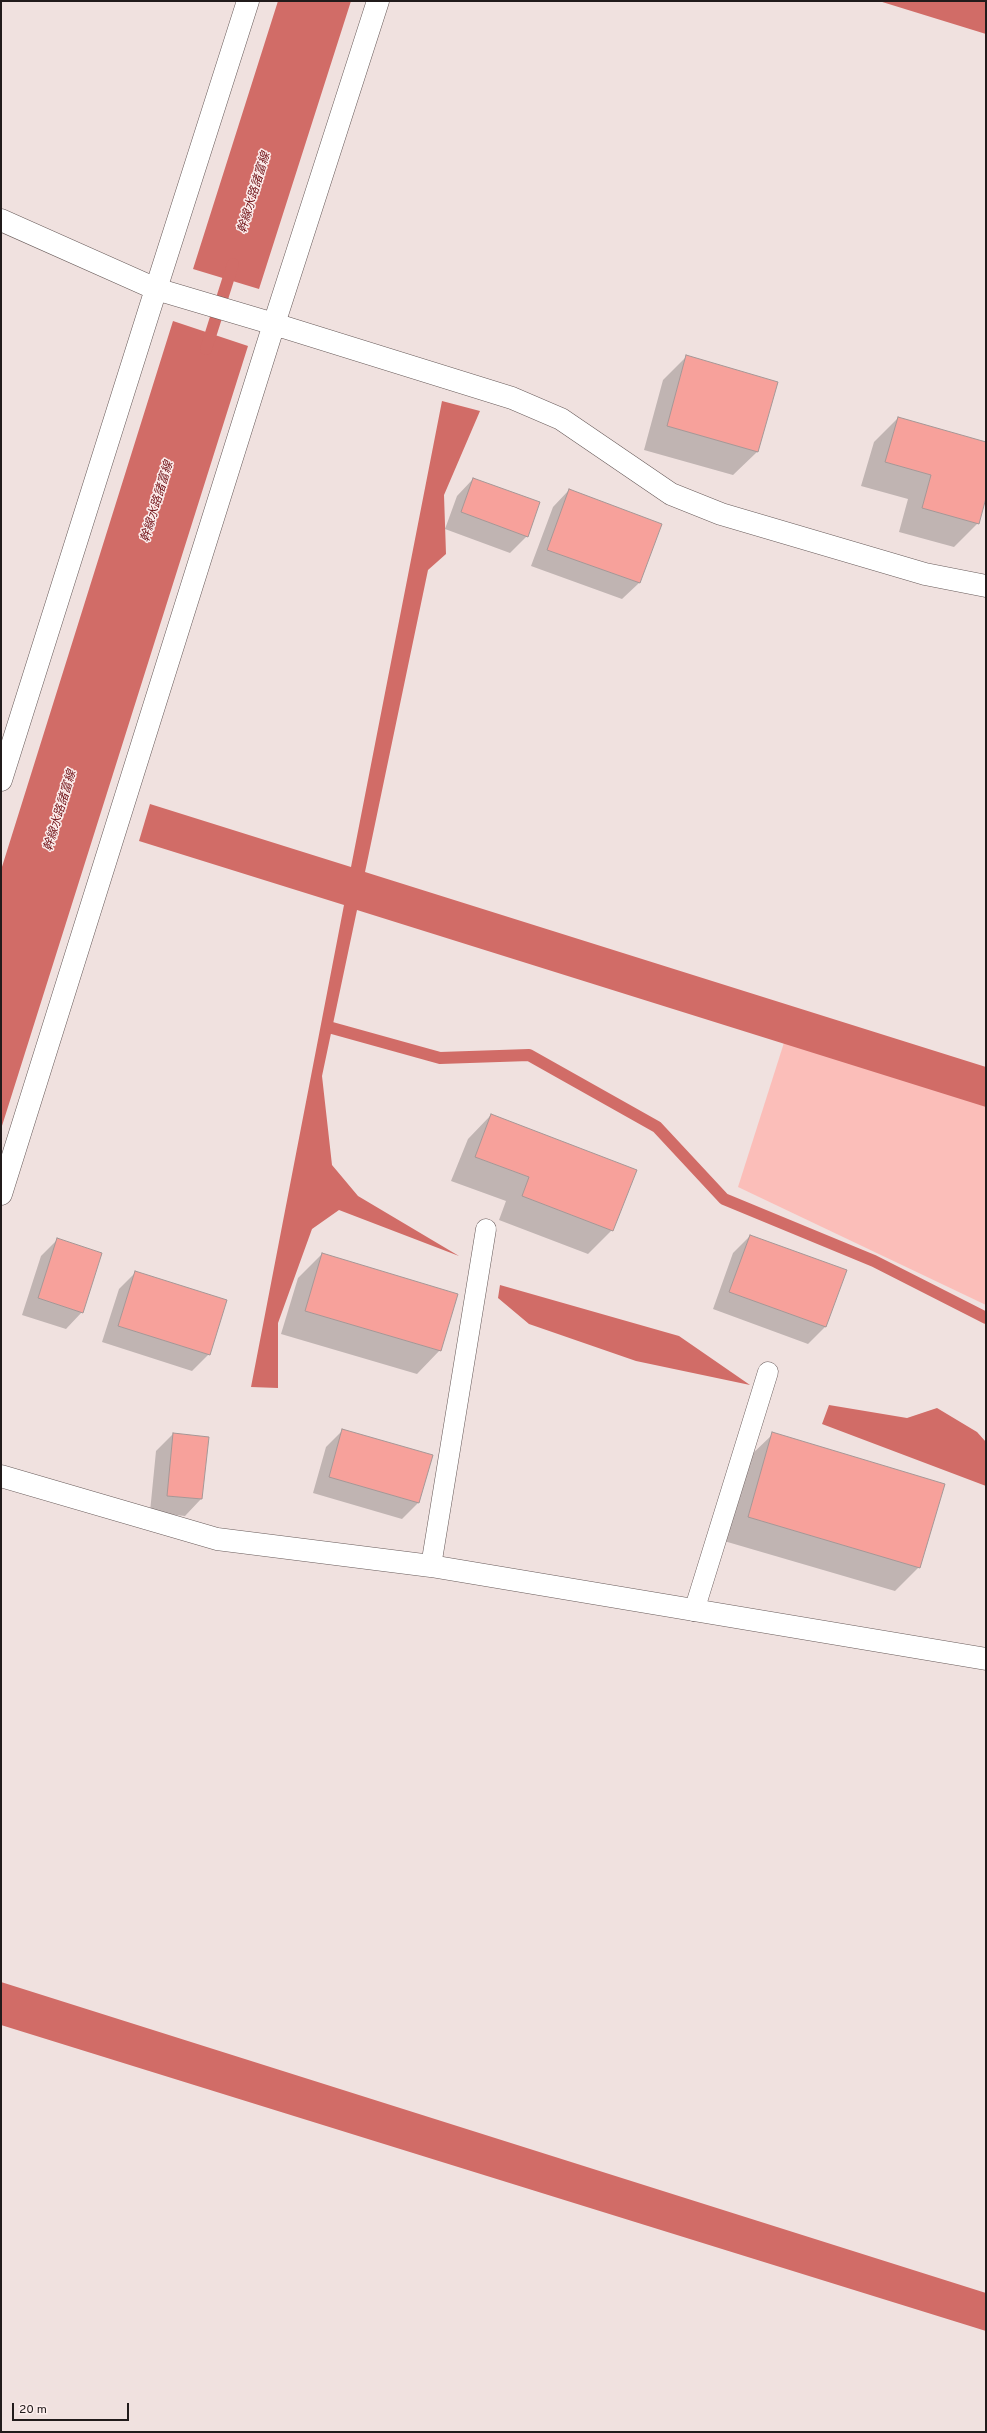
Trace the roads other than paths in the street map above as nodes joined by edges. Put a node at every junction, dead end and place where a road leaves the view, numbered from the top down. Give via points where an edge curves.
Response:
1 (248, 1) edge
2 (378, 1) edge
3 (1, 220) edge
4 (156, 289) junction
5 (274, 324) junction
6 (986, 586) edge
7 (1, 780) edge
8 (1, 1194) edge
9 (486, 1229) dead end
10 (768, 1372) dead end
11 (1, 1476) edge
12 (431, 1566) junction
13 (694, 1611) junction
14 (986, 1659) edge

1 - 4 street
2 - 5 street
3 - 4 street
4 - 5 street
4 - 7 street
5 - 6 street via 512,398 561,419 671,494 721,514 925,574
5 - 8 street
9 - 12 lane
10 - 13 lane
11 - 12 street via 217,1539
12 - 13 street
13 - 14 street

